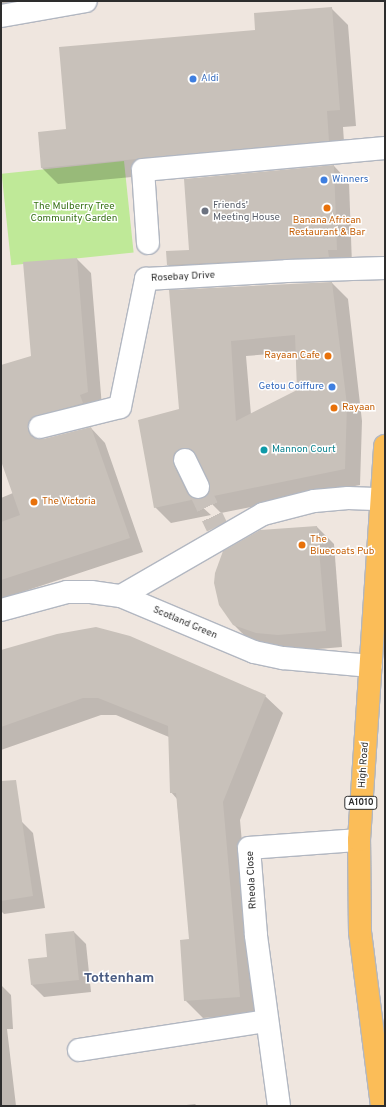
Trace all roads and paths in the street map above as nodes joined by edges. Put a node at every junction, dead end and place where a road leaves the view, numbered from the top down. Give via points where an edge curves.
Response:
1 (86, 1) edge
2 (1, 16) edge
3 (385, 148) edge
4 (148, 243) dead end
5 (385, 268) edge
6 (40, 427) dead end
7 (385, 446) edge
8 (185, 460) dead end
9 (198, 487) tunnel mouth
10 (382, 499) junction
11 (381, 554) edge
12 (121, 596) junction
13 (1, 610) edge
14 (371, 666) junction
15 (359, 840) junction
16 (267, 1021) junction
17 (79, 1050) dead end
18 (279, 1106) edge
19 (382, 1106) edge

1 - 2 street
3 - 4 street via 143,170
5 - 6 street, Rosebay Drive via 146,279 120,407
7 - 10 main road, High Road / A1010
8 - 9 street
10 - 11 main road, High Road / A1010
10 - 12 street via 314,501 263,514 220,532
11 - 14 main road, High Road / A1010
12 - 13 street, Scotland Green via 68,592
12 - 14 street, Scotland Green via 254,652 283,658
14 - 15 main road, High Road / A1010
15 - 16 street, Rheola Close via 249,848 256,935
15 - 19 main road, High Road / A1010 via 360,932
16 - 17 street
16 - 18 street, Rheola Close

